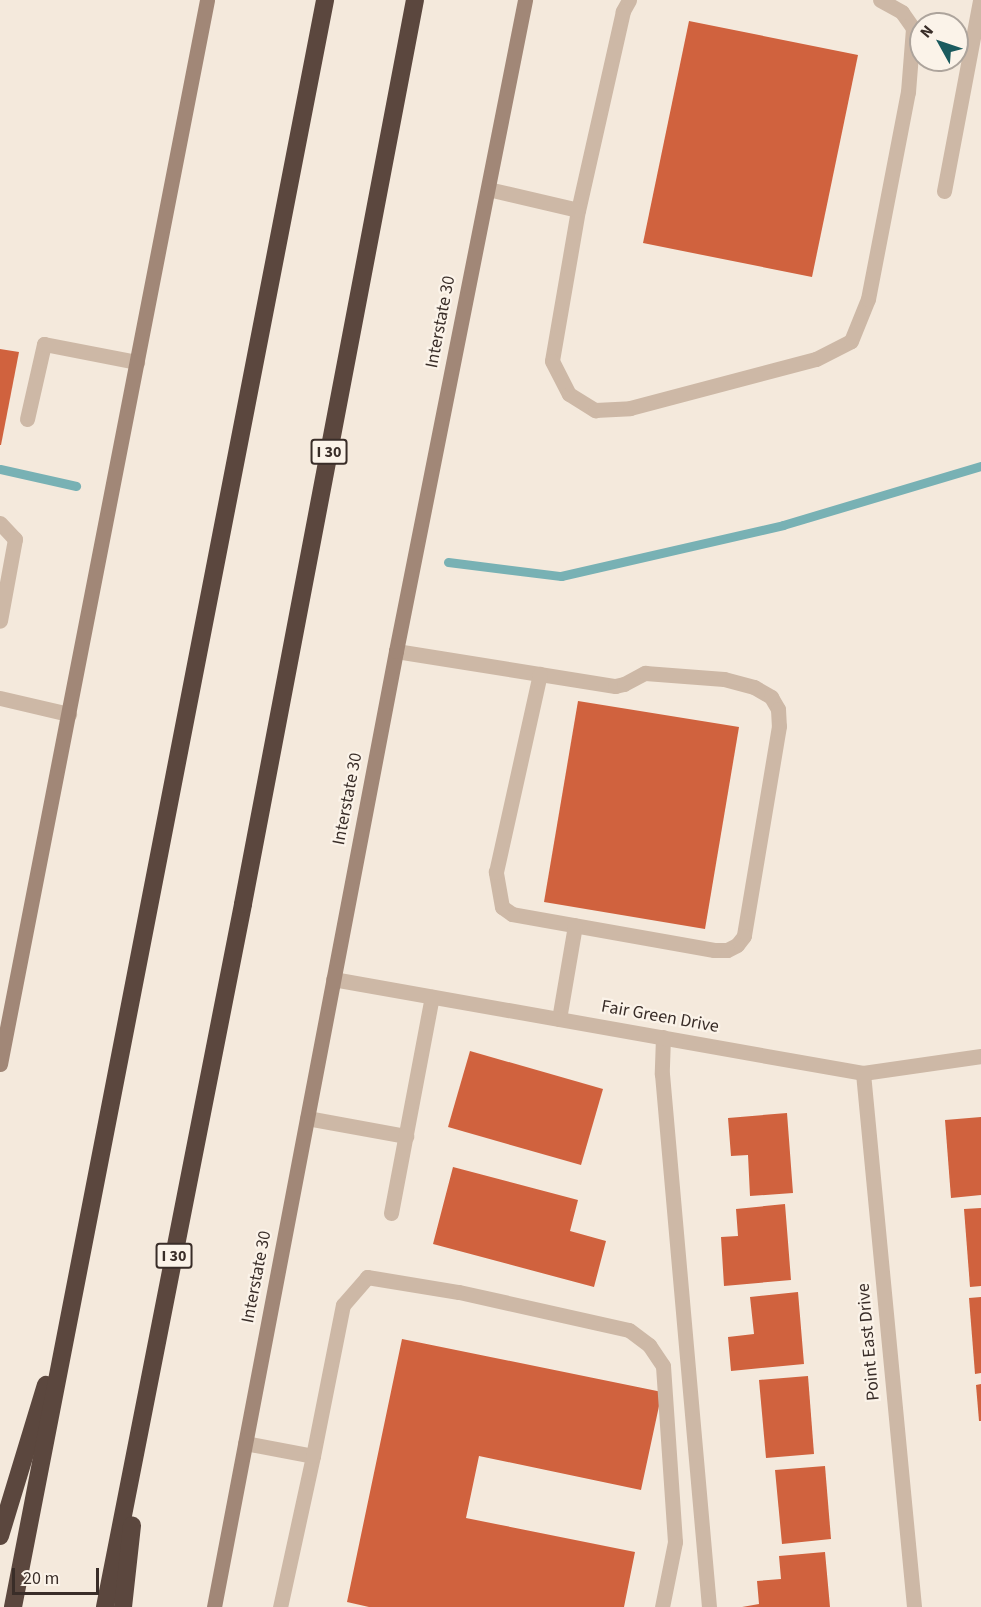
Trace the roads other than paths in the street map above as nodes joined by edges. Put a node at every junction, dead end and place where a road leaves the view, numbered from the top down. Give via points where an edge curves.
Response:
1 (207, 0) edge
2 (325, 0) edge
3 (415, 0) edge
4 (525, 0) edge
5 (629, 0) edge
6 (880, 0) edge
7 (980, 0) edge
8 (488, 189) junction
9 (944, 191) dead end
10 (578, 210) junction
11 (137, 362) junction
12 (27, 419) dead end
13 (0, 523) edge
14 (0, 621) edge
15 (396, 651) junction
16 (540, 674) junction
17 (0, 698) edge
18 (69, 714) junction
19 (575, 925) junction
20 (333, 979) junction
21 (432, 997) junction
22 (559, 1019) junction
23 (663, 1037) junction
24 (981, 1056) edge
25 (0, 1064) edge
26 (863, 1073) junction
27 (307, 1118) junction
28 (406, 1136) junction
29 (391, 1213) dead end
30 (74, 1294) junction
31 (144, 1409) junction
32 (245, 1443) junction
33 (313, 1456) junction
34 (0, 1536) edge
35 (14, 1607) edge
36 (105, 1607) edge
37 (123, 1607) edge
38 (214, 1607) edge
39 (280, 1607) edge
40 (662, 1607) edge
41 (709, 1607) edge
42 (914, 1607) edge

1 - 11 main road
2 - 30 highway
3 - 31 highway, I 30
4 - 8 main road, Interstate 30
5 - 10 street via 623,11
6 - 10 street via 902,12 913,28 908,92 868,298 851,341 816,359 630,408 595,410 569,394 552,361
7 - 9 street
8 - 10 street
8 - 15 main road, Interstate 30
11 - 12 street via 44,344
11 - 18 main road
13 - 14 street via 15,539
15 - 16 street
15 - 20 main road, Interstate 30
16 - 19 street via 496,872 499,898 502,907 512,914
16 - 19 street via 615,686 645,674 723,679 754,687 771,697 778,709 779,726 744,936 737,945 714,950
17 - 18 street
18 - 25 main road
19 - 22 street
20 - 21 street, Fair Green Drive
20 - 27 main road, Interstate 30
21 - 22 street, Fair Green Drive
21 - 28 street
22 - 23 street, Fair Green Drive
23 - 26 street, Fair Green Drive
23 - 41 street via 663,1086
24 - 26 street, Fair Green Drive
26 - 42 street, Point East Drive
27 - 28 street
27 - 32 main road, Interstate 30
28 - 29 street
30 - 34 highway
30 - 35 highway
31 - 36 highway, I 30
31 - 37 highway
32 - 33 street
32 - 38 main road, Interstate 30
33 - 39 street
33 - 40 street via 343,1305 367,1277 459,1292 629,1330 649,1345 663,1366 675,1542

